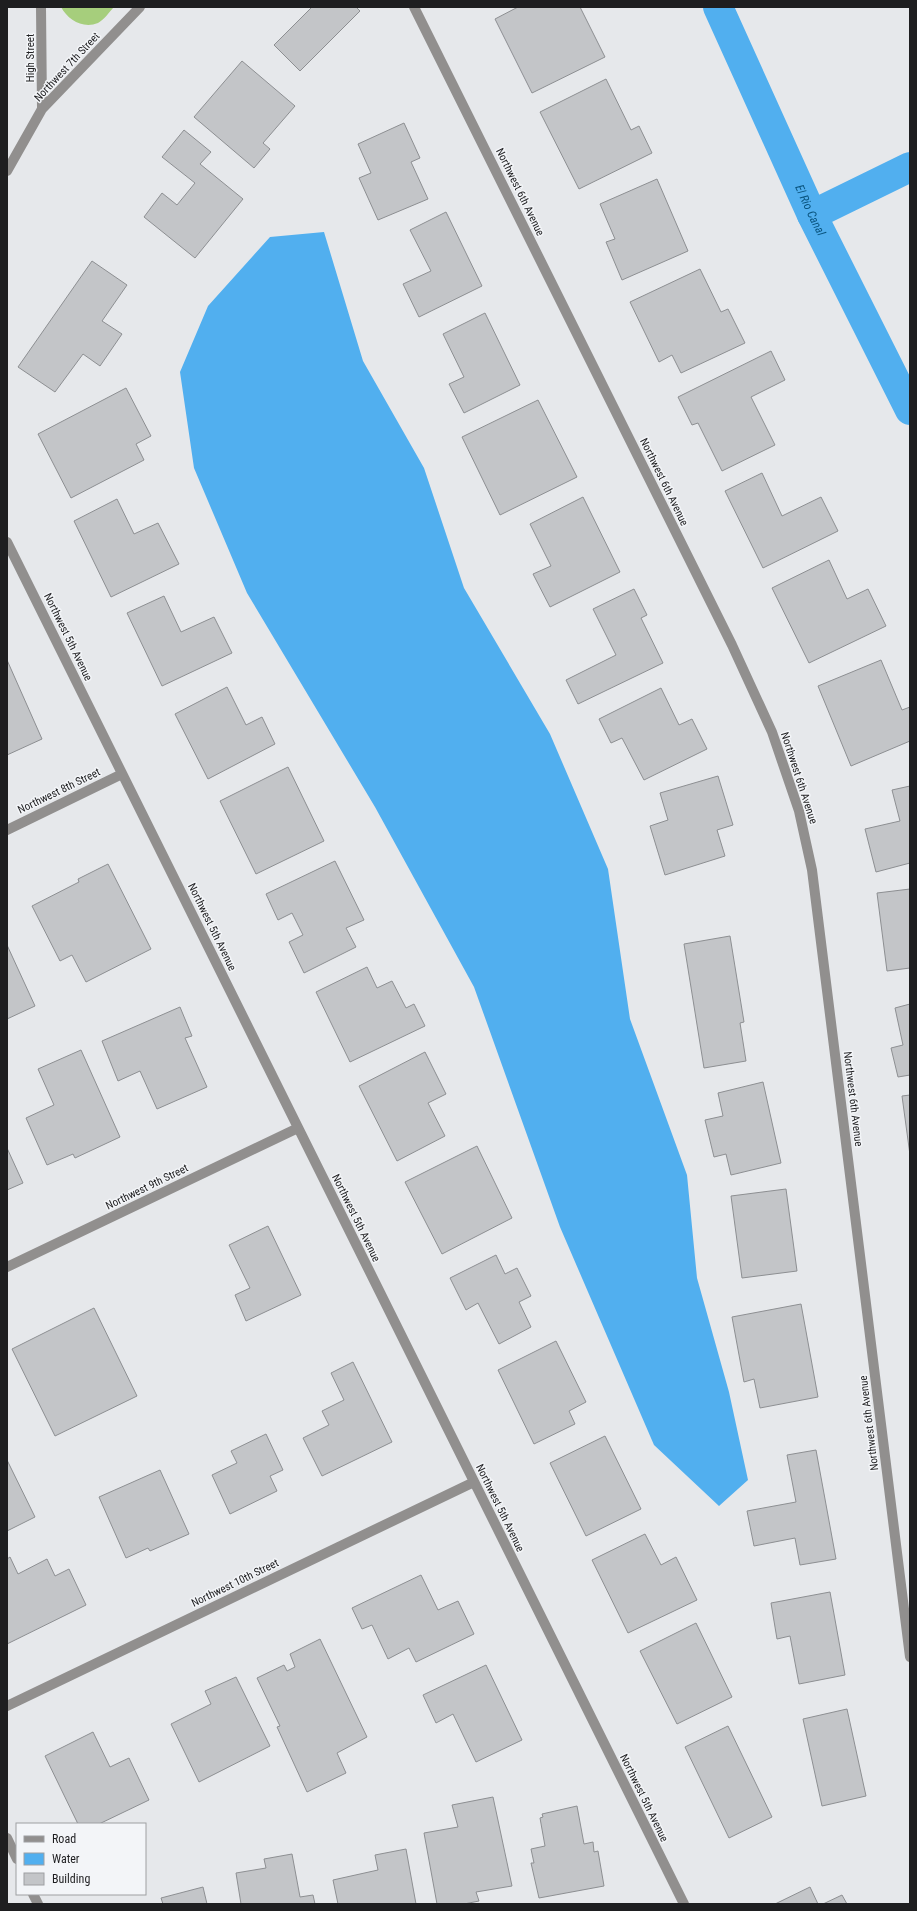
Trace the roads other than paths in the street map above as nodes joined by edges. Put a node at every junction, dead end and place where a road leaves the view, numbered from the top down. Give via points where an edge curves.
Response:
1 (41, 7) edge
2 (140, 7) edge
3 (414, 7) edge
4 (42, 109) junction
5 (7, 170) edge
6 (7, 542) edge
7 (122, 774) junction
8 (7, 830) edge
9 (298, 1128) junction
10 (7, 1267) edge
11 (474, 1482) junction
12 (910, 1657) edge
13 (7, 1706) edge
14 (7, 1838) edge
15 (16, 1857) edge
16 (34, 1895) edge
17 (38, 1904) edge
18 (684, 1904) edge

1 - 4 street, High Street
2 - 4 street, Northwest 7th Street
3 - 12 street, Northwest 6th Avenue via 732,645 772,732 799,810 812,870
4 - 5 street, Northwest 7th Street
6 - 7 street, Northwest 5th Avenue
7 - 8 street, Northwest 8th Street
7 - 9 street, Northwest 5th Avenue
9 - 10 street, Northwest 9th Street
9 - 11 street, Northwest 5th Avenue
11 - 13 street, Northwest 10th Street
11 - 18 street, Northwest 5th Avenue
14 - 15 street
16 - 17 street

